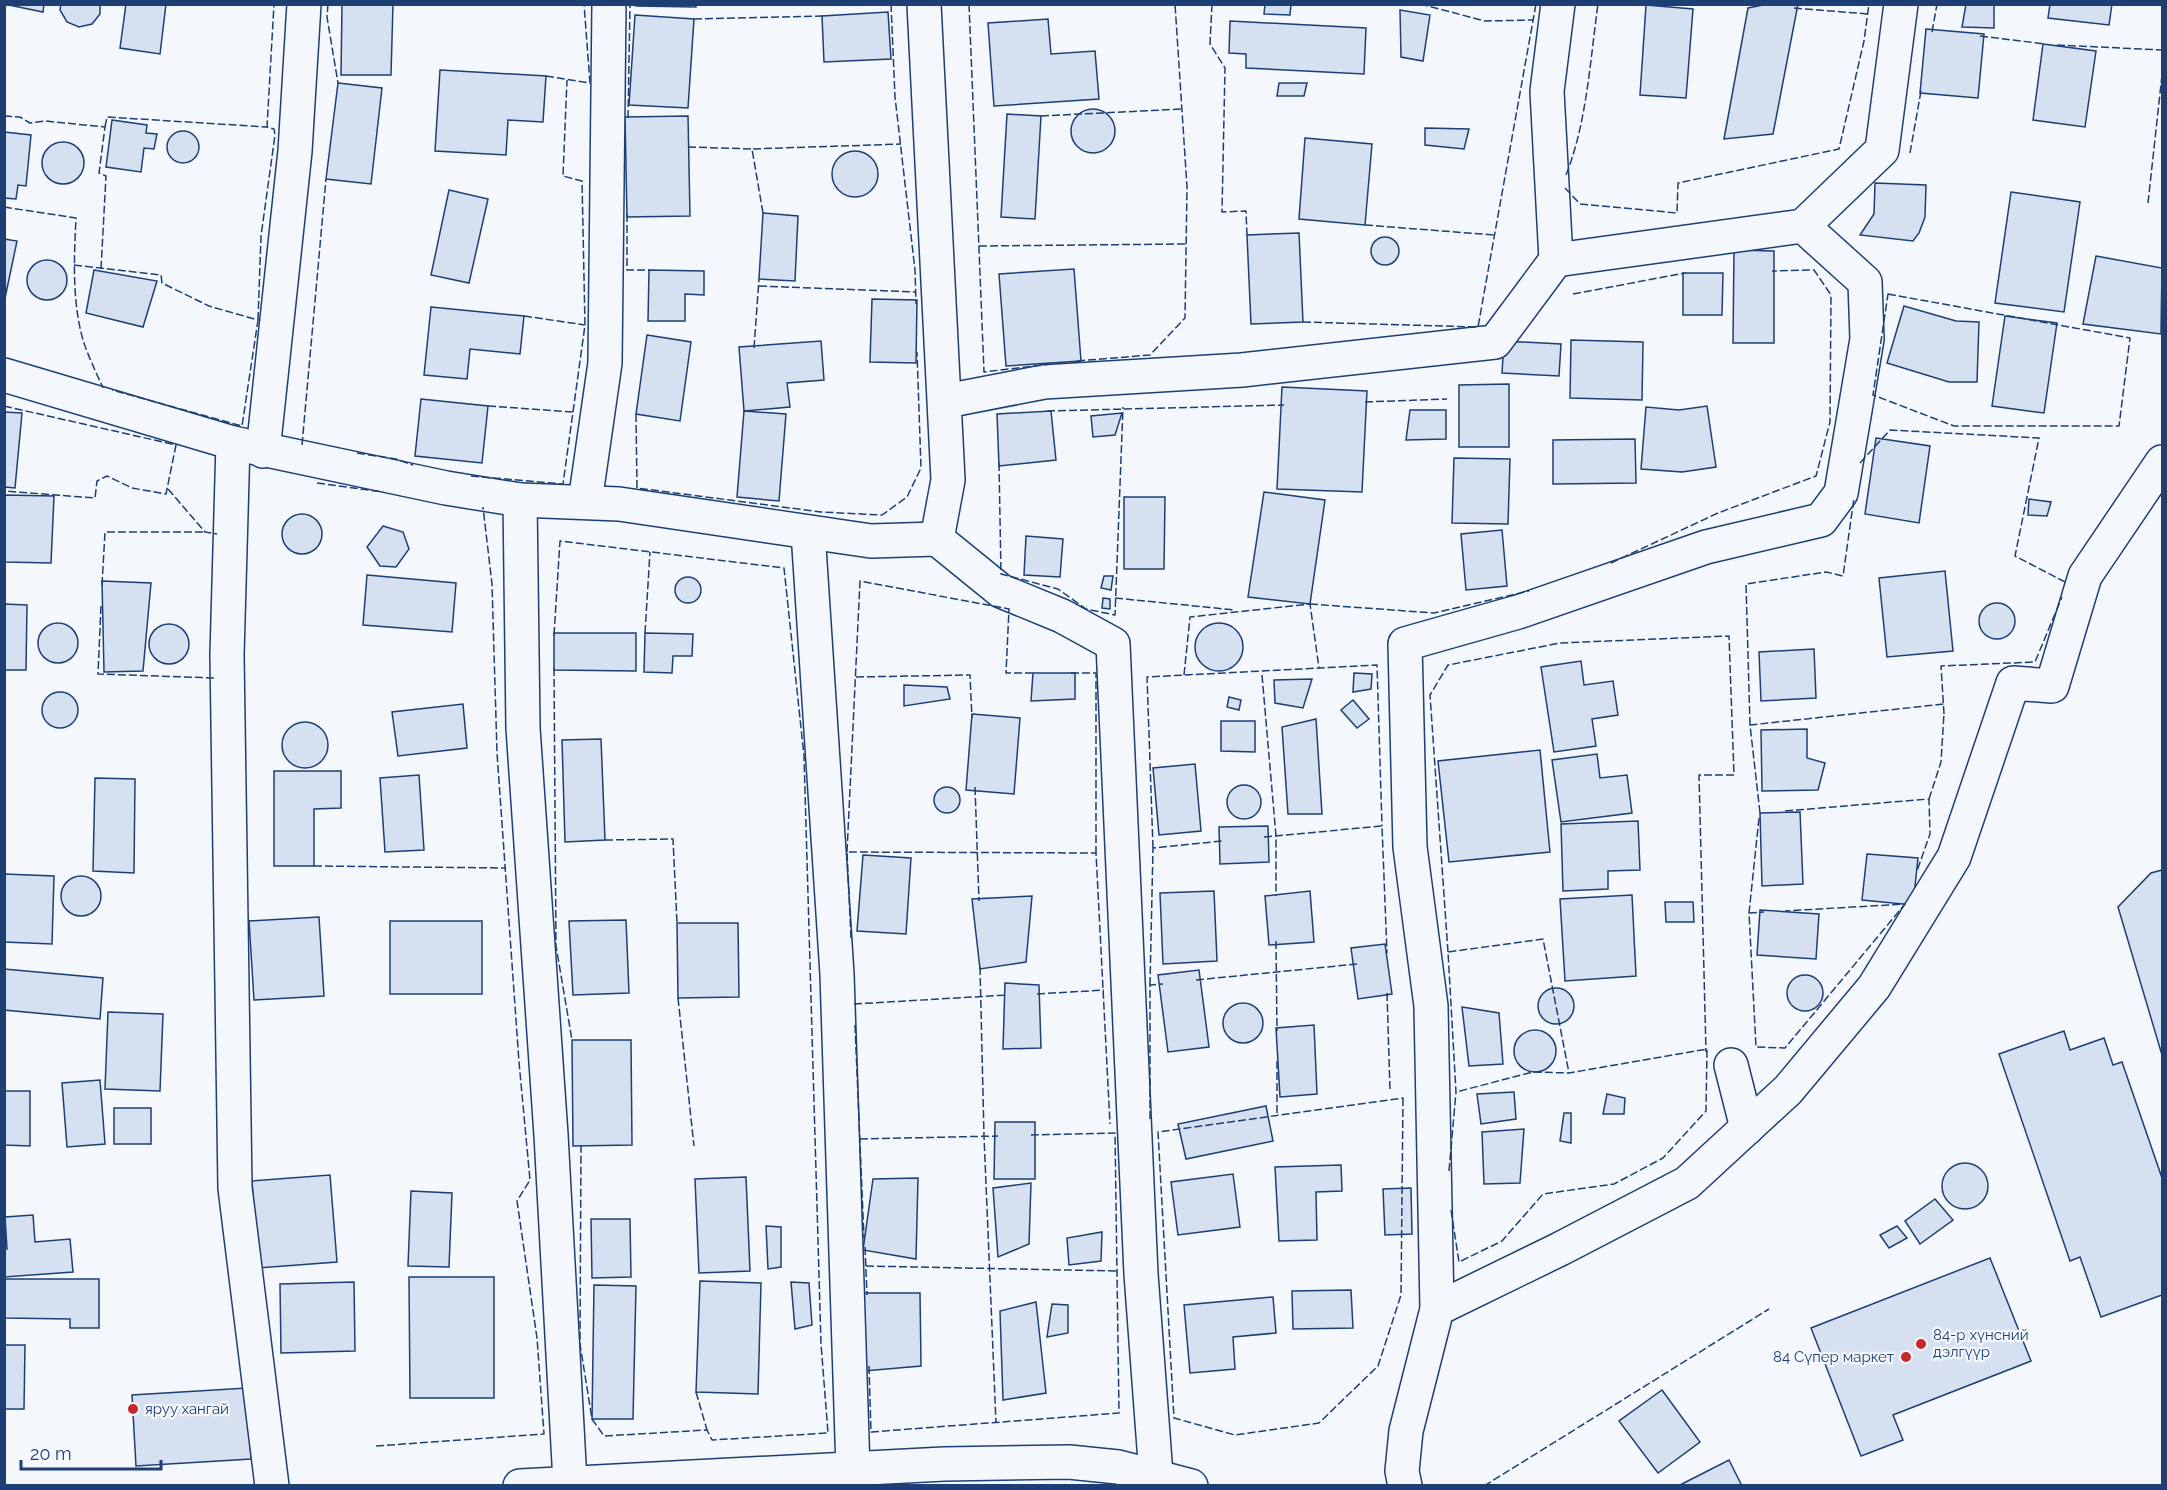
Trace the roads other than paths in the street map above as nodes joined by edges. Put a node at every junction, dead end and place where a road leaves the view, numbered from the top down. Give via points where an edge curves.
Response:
1 (304, 4) edge
2 (609, 4) edge
3 (924, 4) edge
4 (1558, 4) edge
5 (1901, 4) edge
6 (1803, 226) junction
7 (1556, 260) junction
8 (4, 375) edge
9 (946, 401) junction
10 (248, 447) junction
11 (2163, 462) edge
12 (520, 500) junction
13 (585, 502) junction
14 (808, 532) junction
15 (937, 539) junction
16 (1731, 1065) dead end
17 (1747, 1128) junction
18 (1437, 1309) junction
19 (853, 1470) junction
20 (1156, 1475) junction
21 (570, 1482) junction
22 (272, 1485) edge
23 (520, 1485) edge
24 (1191, 1485) edge
25 (1405, 1485) edge

1 - 10 street via 294,151
2 - 13 street via 605,363
3 - 9 street
4 - 7 street via 1547,91
5 - 6 street via 1882,150
6 - 7 street
6 - 18 street via 1866,282 1867,339 1841,493 1821,520 1706,547 1518,612 1405,644 1410,847 1431,1006
7 - 9 street via 1495,342 1242,370 1044,382
8 - 10 street
9 - 15 street via 948,480
10 - 12 street
10 - 22 street via 227,656 236,1188
11 - 17 street via 2085,576 2052,686 2013,683 1954,857 1874,987 1788,1090
12 - 13 street
12 - 21 street via 523,728
13 - 14 street
14 - 15 street via 872,541
14 - 19 street via 837,974
15 - 20 street via 1001,591 1062,616 1113,644 1141,1274
16 - 17 street
17 - 18 street via 1687,1183
18 - 25 street via 1406,1431 1402,1471
19 - 20 street via 1069,1462
19 - 21 street
20 - 24 street
21 - 23 street

